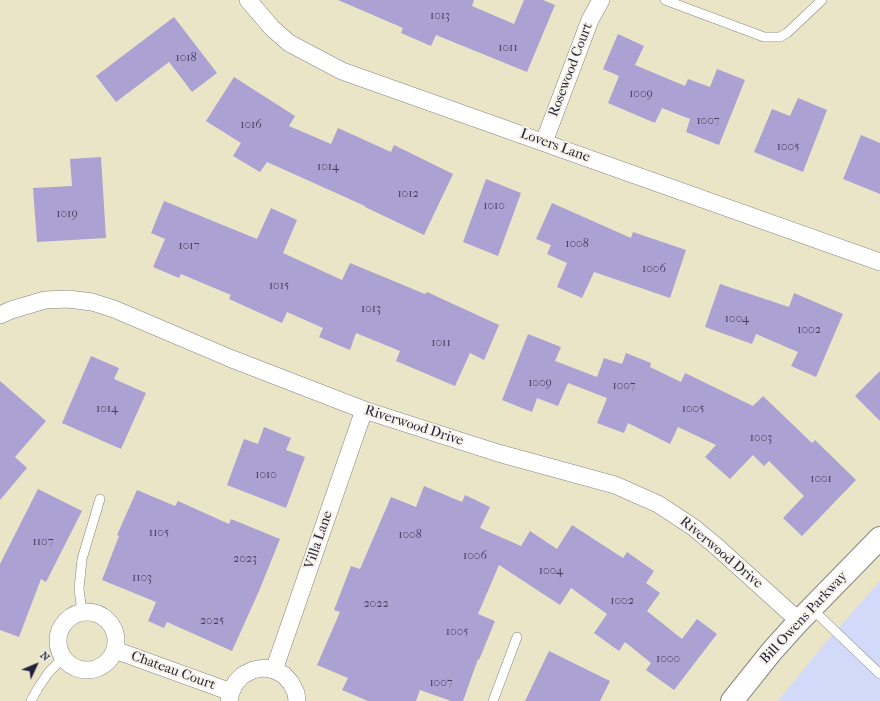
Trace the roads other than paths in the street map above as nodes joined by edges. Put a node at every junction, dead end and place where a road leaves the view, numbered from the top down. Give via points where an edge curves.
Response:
1 (248, 0) edge
2 (601, 0) edge
3 (664, 0) edge
4 (822, 0) edge
5 (544, 142) junction
6 (880, 262) edge
7 (0, 315) edge
8 (364, 410) junction
9 (100, 499) dead end
10 (880, 538) edge
11 (82, 612) junction
12 (805, 615) junction
13 (517, 637) dead end
14 (115, 650) junction
15 (64, 657) junction
16 (274, 670) junction
17 (880, 674) edge
18 (230, 696) edge
19 (32, 701) edge
20 (296, 701) edge
21 (493, 701) edge
22 (732, 701) edge

1 - 5 street, Lovers Lane via 289,43 342,71
2 - 5 street, Rosewood Court via 590,20
3 - 4 lane via 764,37 780,37 788,33
5 - 6 street, Lovers Lane
7 - 8 street, Riverwood Drive via 45,300 92,302
8 - 12 street, Riverwood Drive via 498,453 615,485 658,504 687,522
8 - 16 street, Villa Lane
9 - 11 lane via 82,559 79,589
10 - 12 main road, Bill Owens Parkway
11 - 14 street, Chateau Court via 99,614 112,625 115,633
11 - 15 street via 74,615 62,626 58,642
12 - 17 lane
12 - 22 main road, Bill Owens Parkway
13 - 21 lane
14 - 15 street, Chateau Court via 104,664 87,670 74,666
14 - 18 street, Chateau Court
15 - 19 lane via 49,672
16 - 18 street, Chateau Court via 264,668 243,674
16 - 20 street via 291,683 296,693

